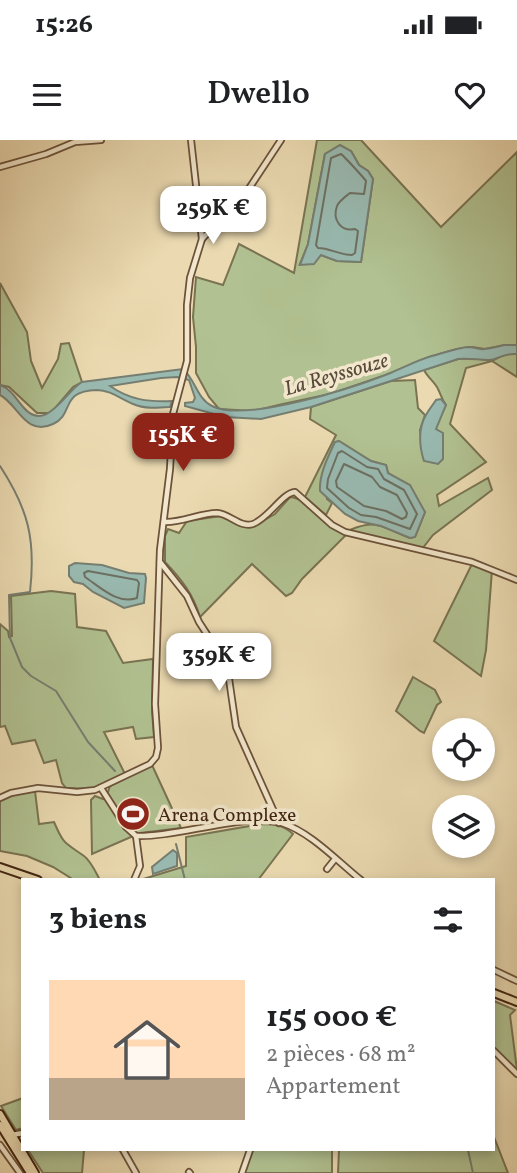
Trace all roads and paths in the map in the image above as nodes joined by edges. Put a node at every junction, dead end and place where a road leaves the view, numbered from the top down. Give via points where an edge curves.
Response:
1 (101, 140) edge
2 (191, 140) edge
3 (281, 140) edge
4 (0, 167) edge
5 (202, 239) junction
6 (164, 522) junction
7 (160, 561) junction
8 (517, 580) edge
9 (101, 788) junction
10 (0, 798) edge
11 (279, 823) junction
12 (136, 836) junction
13 (335, 859) junction
14 (0, 867) edge
15 (327, 869) dead end
16 (32, 878) edge
17 (135, 878) edge
18 (359, 878) edge
19 (495, 970) edge
20 (517, 981) edge
21 (495, 993) edge
22 (517, 1002) edge
23 (495, 1052) edge
24 (517, 1074) edge
25 (0, 1114) edge
26 (0, 1125) edge
27 (21, 1134) edge
28 (11, 1138) junction
29 (0, 1144) edge
30 (124, 1151) edge
31 (250, 1151) edge
32 (20, 1173) edge
33 (30, 1173) edge
34 (35, 1173) edge
35 (136, 1173) edge
36 (242, 1173) edge

1 - 4 street via 75,142
2 - 5 street
3 - 5 street via 246,193
5 - 6 street via 188,285 188,343 173,414
6 - 7 street
6 - 8 street via 218,513 250,525 295,492 345,532 479,564
7 - 9 street via 157,753 150,764
7 - 11 street via 187,596 223,659 236,727
9 - 10 street via 77,792 38,788
9 - 12 street
11 - 12 street
11 - 13 street via 308,837
12 - 17 street via 140,866
13 - 15 street
13 - 18 street
14 - 16 main road
19 - 20 street
21 - 22 main road
23 - 24 street
25 - 28 main road
26 - 28 main road
27 - 28 street
28 - 29 street
28 - 33 main road
28 - 34 main road
29 - 32 street
30 - 35 street
31 - 36 street

